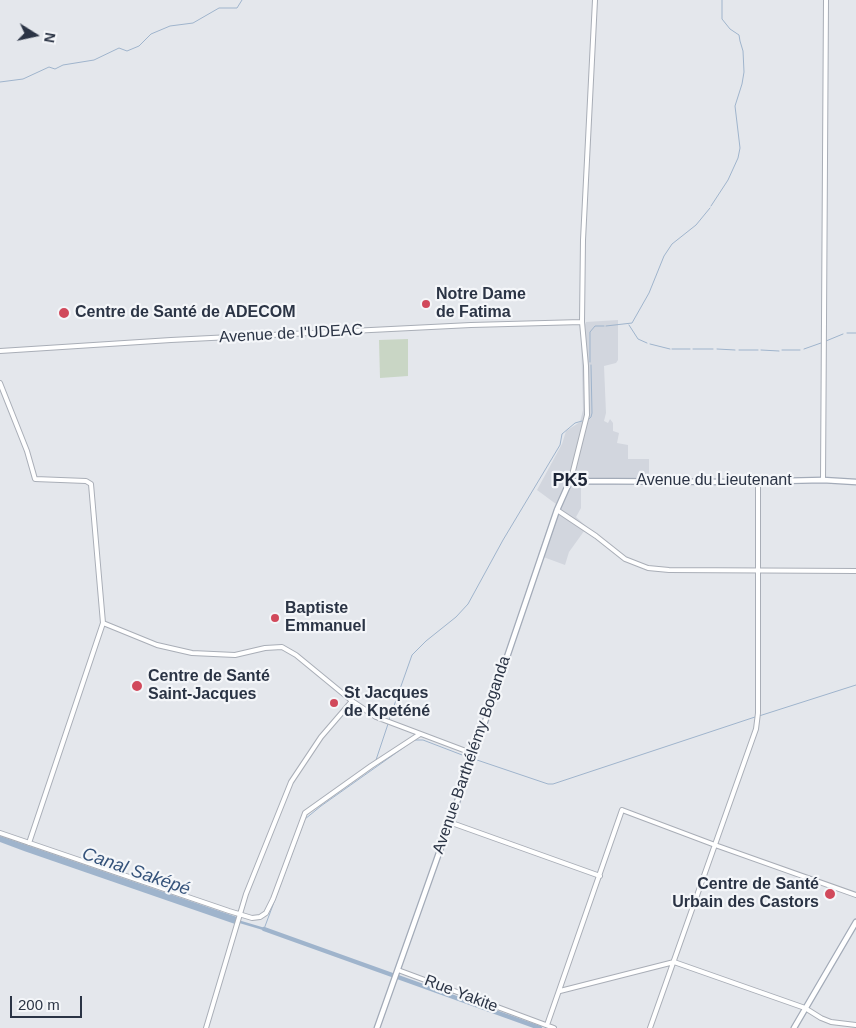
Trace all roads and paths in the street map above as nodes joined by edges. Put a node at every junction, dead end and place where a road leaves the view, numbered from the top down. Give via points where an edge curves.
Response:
1 (595, 0) edge
2 (826, 0) edge
3 (582, 322) junction
4 (0, 351) edge
5 (0, 383) edge
6 (823, 480) junction
7 (571, 481) junction
8 (758, 481) junction
9 (856, 482) edge
10 (557, 510) junction
11 (758, 570) junction
12 (856, 572) edge
13 (103, 623) junction
14 (352, 701) junction
15 (420, 734) junction
16 (473, 757) junction
17 (450, 822) junction
18 (0, 833) edge
19 (29, 843) junction
20 (715, 845) junction
21 (600, 876) junction
22 (856, 895) edge
23 (239, 914) junction
24 (856, 922) edge
25 (674, 962) junction
26 (396, 974) junction
27 (560, 991) junction
28 (805, 1008) junction
29 (856, 1025) edge
30 (547, 1026) junction
31 (206, 1028) edge
32 (377, 1028) edge
33 (554, 1028) edge
34 (650, 1028) edge
35 (794, 1028) edge

1 - 3 street via 583,215
2 - 6 street
3 - 4 street, Avenue de I'UDEAC via 180,339
3 - 7 street via 587,415
5 - 13 street via 35,479 86,480 91,484
6 - 8 main road, Avenue du Lieutenant
6 - 9 main road, Avenue du Lieutenant
7 - 8 main road, Avenue du Lieutenant
7 - 10 main road, Avenue Barthélémy Boganda
8 - 11 street
10 - 11 street via 638,565 669,570
10 - 16 main road, Avenue Barthélémy Boganda
11 - 12 street
11 - 20 street via 758,713 753,737
13 - 14 street via 157,645 192,653 234,655 282,647
13 - 19 street
14 - 15 street via 376,717
14 - 23 street via 291,782
15 - 16 street
15 - 23 street via 305,813 266,913 252,918
16 - 17 main road, Avenue Barthélémy Boganda
17 - 21 street
17 - 26 main road, Avenue Barthélémy Boganda
18 - 19 street
19 - 23 street
20 - 21 street via 622,810
20 - 22 street
20 - 25 street
21 - 27 street
23 - 31 street
24 - 28 main road
25 - 27 street
25 - 28 street
25 - 34 street
26 - 30 street, Rue Yakite
26 - 32 main road, Avenue Barthélémy Boganda
27 - 30 street
28 - 29 street via 830,1022
28 - 35 main road
30 - 33 street, Rue Yakite

